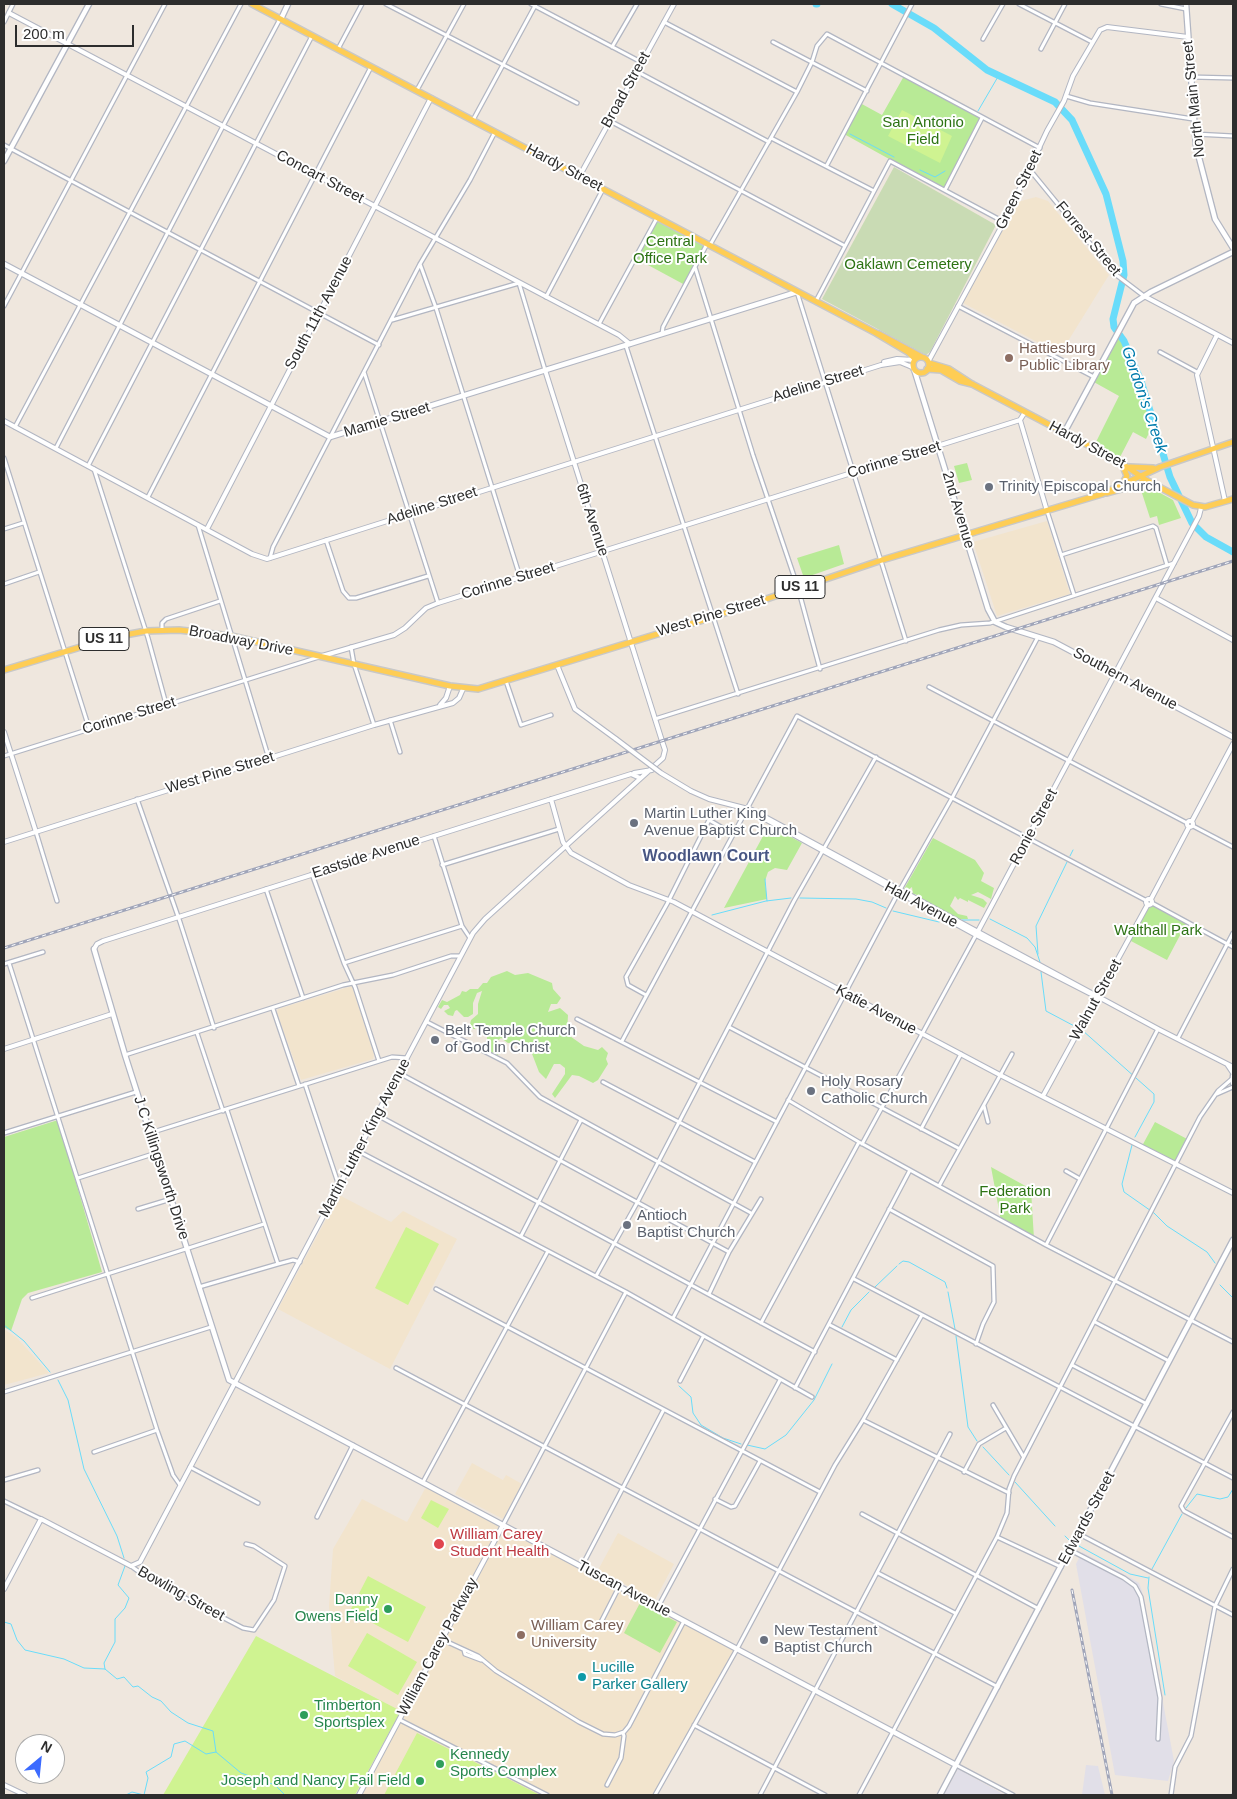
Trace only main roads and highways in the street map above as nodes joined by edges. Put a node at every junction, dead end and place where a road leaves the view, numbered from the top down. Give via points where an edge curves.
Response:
1 (89, 4) edge
2 (252, 4) edge
3 (288, 4) edge
4 (1186, 6) edge
5 (281, 19) junction
6 (4, 161) edge
7 (1233, 248) edge
8 (1233, 252) edge
9 (4, 264) edge
10 (797, 292) junction
11 (876, 333) junction
12 (914, 359) junction
13 (927, 359) junction
14 (927, 369) junction
15 (917, 375) junction
16 (972, 384) junction
17 (1064, 433) junction
18 (1233, 442) edge
19 (1120, 462) junction
20 (1127, 466) junction
21 (1157, 468) junction
22 (1140, 475) junction
23 (1146, 480) junction
24 (1122, 484) junction
25 (1154, 484) junction
26 (1102, 494) junction
27 (1233, 499) edge
28 (966, 536) junction
29 (1014, 630) joint
30 (4, 670) edge
31 (450, 686) joint
32 (1233, 737) edge
33 (94, 949) road end
34 (1233, 1075) edge
35 (1233, 1083) edge
36 (1233, 1242) edge
37 (234, 1384) joint
38 (956, 1765) junction
39 (940, 1795) edge

1 - 6 main road
2 - 5 main road, Hardy Street
3 - 5 main road
4 - 7 main road, North Main Street via 1195,134 1215,219
5 - 10 main road, Hardy Street
8 - 17 main road via 1144,296 1131,306
9 - 10 main road, Mamie Street via 330,437
10 - 11 main road, Hardy Street
11 - 12 main road, Hardy Street
11 - 13 main road, Hardy Street
12 - 13 main road
12 - 15 main road via 913,368
13 - 14 main road
13 - 16 main road, Hardy Street via 949,368
14 - 15 main road
14 - 16 main road, Hardy Street via 941,370
15 - 28 main road, 2nd Avenue
16 - 17 main road, Hardy Street
17 - 19 main road, Hardy Street
18 - 21 main road, West Pine Street / US 11
19 - 20 main road, Hardy Street
19 - 24 main road via 1127,473
20 - 21 main road
20 - 22 main road, Hardy Street
21 - 22 main road, West Pine Street / US 11
21 - 25 main road via 1152,477
22 - 23 main road, Hardy Street
22 - 24 main road, West Pine Street / US 11
23 - 25 main road, Hardy Street
23 - 26 main road, West Pine Street / US 11
24 - 26 main road, West Pine Street / US 11
25 - 27 main road, Hardy Street via 1202,508
26 - 28 main road, West Pine Street / US 11
28 - 29 main road, 2nd Avenue via 988,609 995,622
28 - 31 main road, West Pine Street / US 11 via 506,681 478,689
29 - 32 main road, Southern Avenue via 1054,642
30 - 31 main road, Broadway Drive / US 11 via 109,638 146,631 193,630
33 - 37 main road, J C Killingsworth Drive via 225,1372
34 - 35 main road
36 - 38 main road, Edwards Street
37 - 38 main road, Tuscan Avenue
38 - 39 main road, Edwards Street

